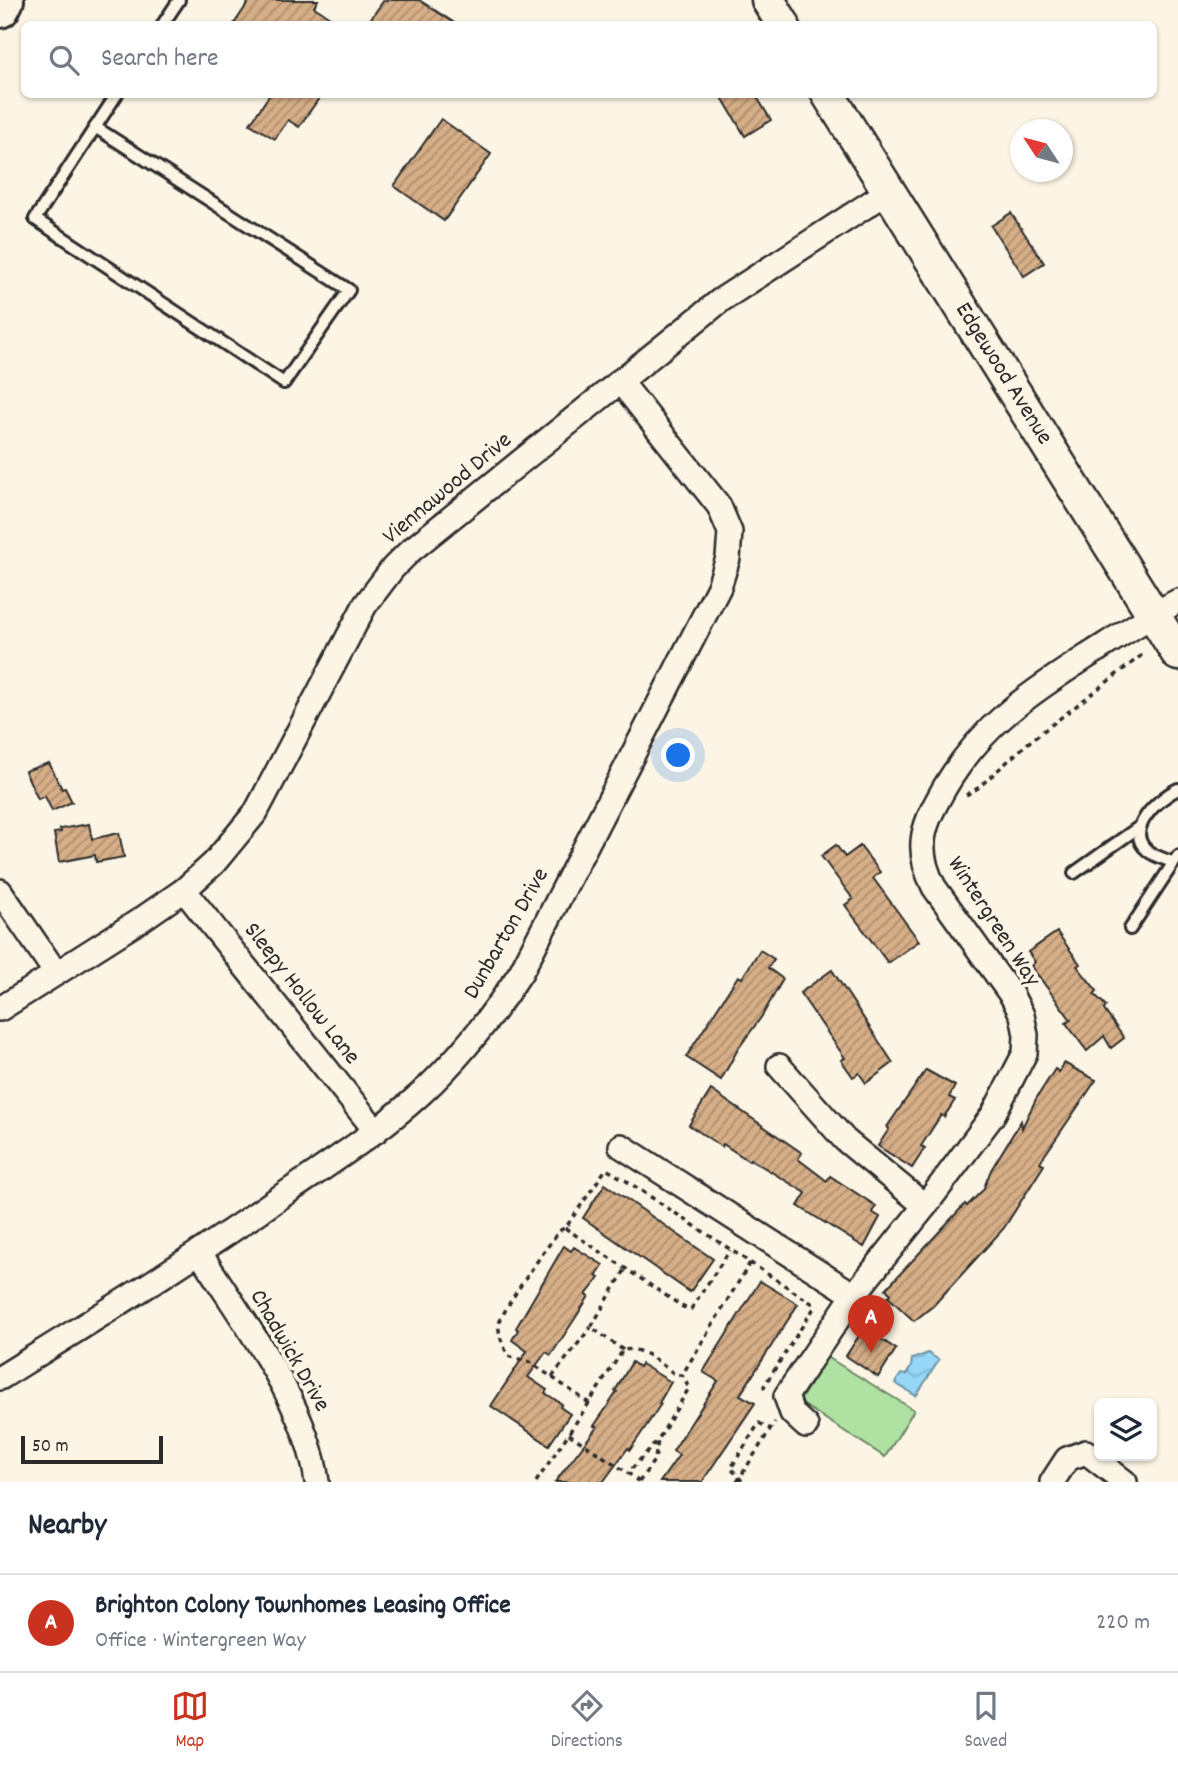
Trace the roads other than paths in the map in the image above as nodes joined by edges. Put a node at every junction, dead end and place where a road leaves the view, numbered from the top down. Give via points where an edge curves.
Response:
1 (4, 0) edge
2 (179, 0) edge
3 (768, 0) edge
4 (0, 8) edge
5 (165, 21) edge
6 (781, 21) edge
7 (114, 98) edge
8 (831, 98) edge
9 (95, 127) junction
10 (889, 191) junction
11 (620, 381) junction
12 (1165, 608) edge
13 (1178, 654) edge
14 (1178, 789) edge
15 (1139, 827) junction
16 (1176, 860) edge
17 (1074, 873) dead end
18 (184, 890) junction
19 (0, 891) edge
20 (1130, 929) dead end
21 (56, 973) junction
22 (0, 1009) edge
23 (779, 1066) dead end
24 (376, 1131) junction
25 (621, 1146) dead end
26 (925, 1206) junction
27 (200, 1253) junction
28 (854, 1295) junction
29 (0, 1378) edge
30 (806, 1426) dead end
31 (317, 1482) edge
32 (1052, 1482) edge
33 (1125, 1482) edge

1 - 4 highway
2 - 5 lane
3 - 6 street
7 - 9 lane
8 - 10 street, Edgewood Avenue
9 - 9 lane via 35,219 284,383 349,290
10 - 11 street, Viennawood Drive via 721,300
10 - 12 street, Edgewood Avenue
11 - 18 street, Viennawood Drive via 393,568 359,615 256,812 214,863
11 - 24 street, Dunbarton Drive via 719,506 730,532 719,587 521,972 467,1046 433,1083
12 - 13 street, Edgewood Avenue
12 - 26 street, Wintergreen Way via 1028,695 986,731 928,817 922,834 925,870 1012,996 1026,1035 1025,1053 993,1115
14 - 15 lane via 1164,795
15 - 16 lane via 1142,844 1149,852
15 - 17 lane
16 - 20 lane
18 - 21 street, Viennawood Drive
18 - 24 street, Sleepy Hollow Lane
19 - 21 street
21 - 22 street, Viennawood Drive
23 - 26 street via 845,1140
24 - 27 street, Dunbarton Drive
25 - 28 street
26 - 28 street, Wintergreen Way
27 - 29 street, Dunbarton Drive
27 - 31 street, Chadwick Drive via 298,1415
28 - 30 street, Wintergreen Way via 786,1396 792,1413
32 - 33 street via 1067,1459 1086,1452

